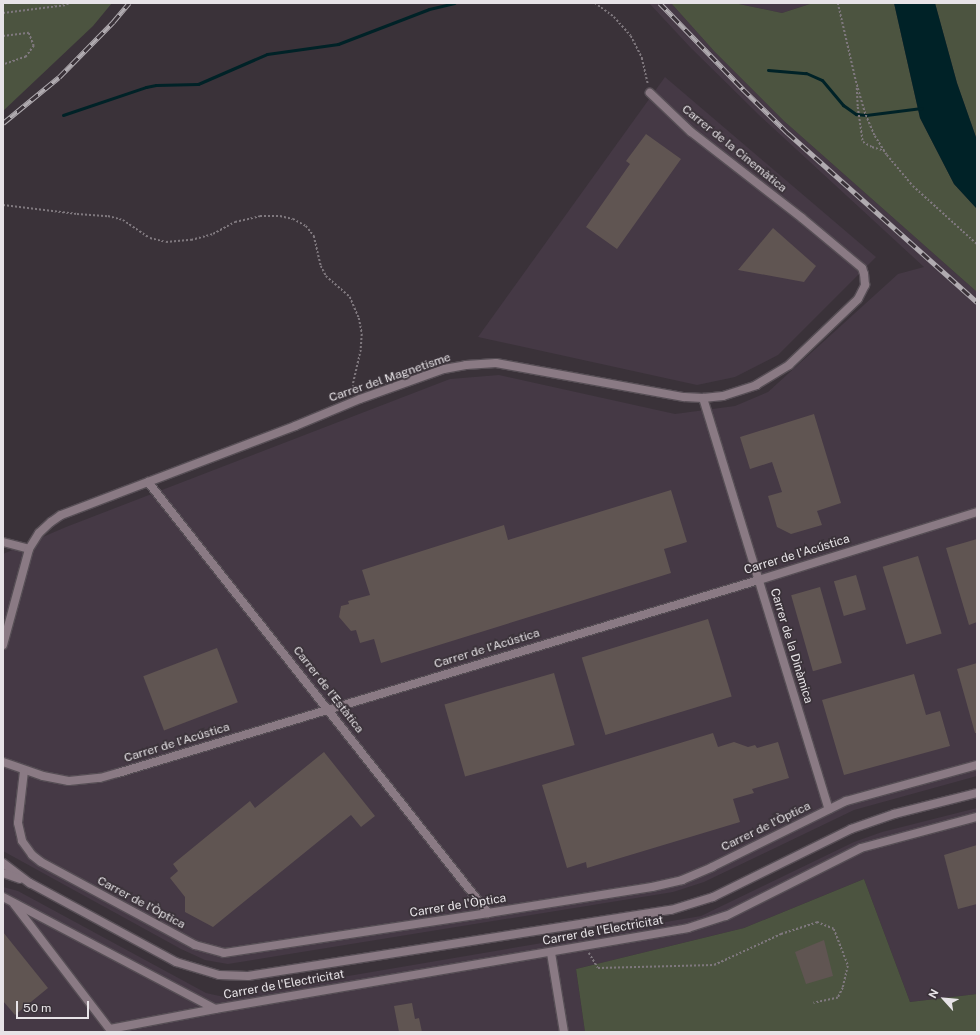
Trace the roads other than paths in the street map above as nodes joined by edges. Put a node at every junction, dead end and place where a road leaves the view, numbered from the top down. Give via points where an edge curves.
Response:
1 (650, 93) road end
2 (865, 279) joint
3 (703, 398) junction
4 (148, 482) junction
5 (977, 512) edge
6 (3, 542) edge
7 (29, 548) junction
8 (758, 580) junction
9 (3, 645) edge
10 (328, 710) junction
11 (3, 762) edge
12 (977, 765) edge
13 (24, 771) junction
14 (977, 793) edge
15 (829, 810) junction
16 (977, 816) edge
17 (3, 863) edge
18 (3, 873) edge
19 (30, 883) junction
20 (3, 897) edge
21 (12, 901) junction
22 (488, 913) junction
23 (551, 953) junction
24 (215, 1009) junction
25 (111, 1031) edge
26 (564, 1032) edge

1 - 2 street, Carrer de la Cinemàtica via 691,132 858,263
2 - 3 street, Carrer del Magnetisme via 858,300 789,365 756,385 723,396
3 - 4 street, Carrer del Magnetisme via 684,397 496,363 466,365 444,369 360,399
3 - 8 street, Carrer de la Dinàmica
4 - 7 street, Carrer del Magnetisme via 61,515 39,533
4 - 10 street, Carrer de l'Estàtica
5 - 8 street, Carrer de l'Acústica
6 - 7 street
7 - 9 street, Carrer del Magnetisme
8 - 10 street, Carrer de l'Acústica
8 - 15 street, Carrer de la Dinàmica
10 - 13 street, Carrer de l'Acústica via 100,778 62,780
10 - 22 street, Carrer de l'Estàtica
11 - 13 street, Carrer de l'Acústica
12 - 15 street, Carrer de l'Òptica via 861,796
13 - 22 street, Carrer de l'Òptica via 18,823 22,841 32,855 204,949 231,953
14 - 19 street via 894,814 851,829 712,897 671,910 248,976 219,975 176,962
15 - 22 street, Carrer de l'Òptica via 682,880
16 - 23 street, Carrer de l'Electricitat via 861,848 708,923
17 - 19 street
18 - 19 street
20 - 21 street, Carrer de l'Electricitat
21 - 24 street, Carrer de l'Electricitat
21 - 25 street
23 - 24 street, Carrer de l'Electricitat
23 - 26 street
24 - 25 street, Carrer de l'Electricitat

